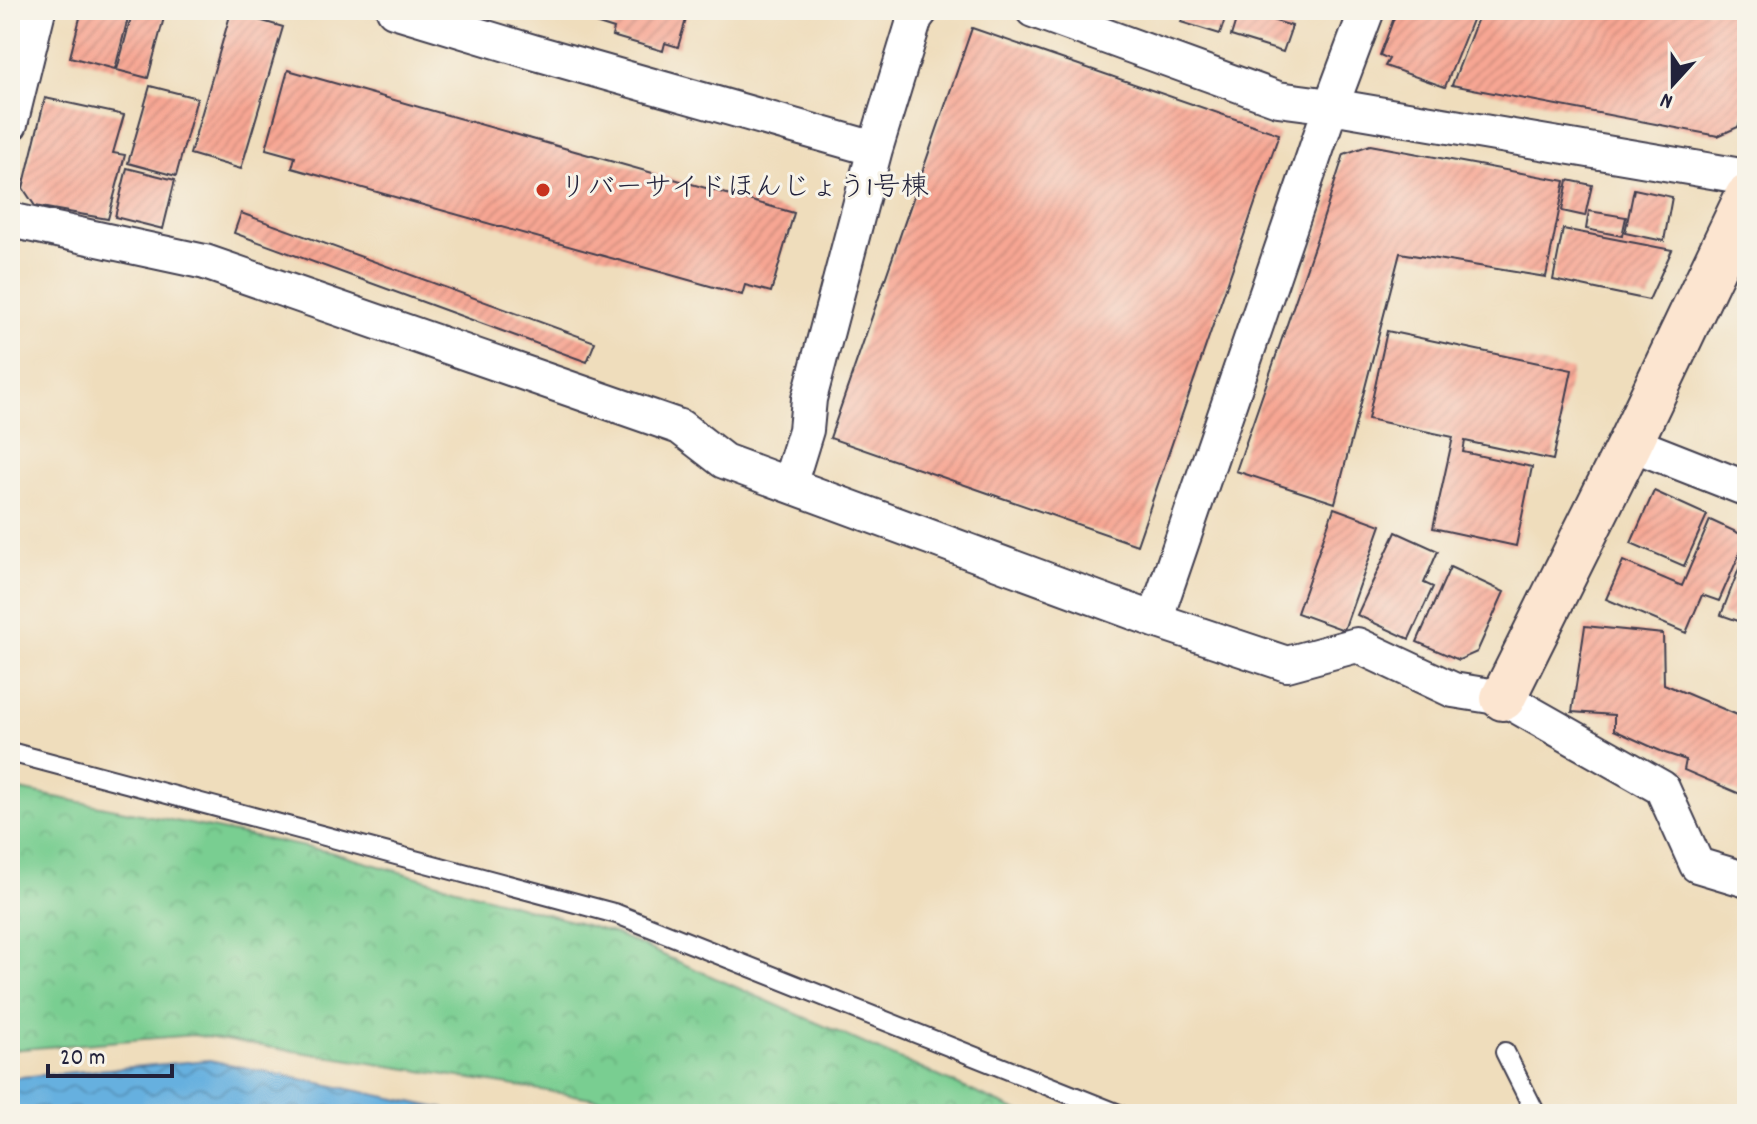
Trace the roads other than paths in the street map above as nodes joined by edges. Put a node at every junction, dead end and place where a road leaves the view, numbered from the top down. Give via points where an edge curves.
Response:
1 (38, 10) edge
2 (394, 10) edge
3 (1033, 10) edge
4 (1367, 10) edge
5 (918, 14) edge
6 (1331, 106) junction
7 (10, 124) edge
8 (875, 149) junction
9 (1747, 177) edge
10 (1747, 197) edge
11 (10, 220) edge
12 (1630, 443) junction
13 (789, 485) junction
14 (1747, 489) edge
15 (1155, 620) junction
16 (1503, 698) junction
17 (10, 752) edge
18 (1747, 880) edge
19 (1505, 1052) dead end
20 (1119, 1114) edge
21 (1536, 1114) edge

1 - 7 street
2 - 8 street
3 - 6 street via 1278,99
4 - 6 street
5 - 8 street
6 - 9 street
6 - 15 street
8 - 13 street
10 - 12 street
11 - 13 street via 205,262 680,427 724,461
12 - 14 street
12 - 16 street
13 - 15 street
15 - 16 street via 1287,664 1357,645 1453,690
16 - 18 street via 1662,788 1697,865
17 - 20 lane via 617,914
19 - 21 lane

